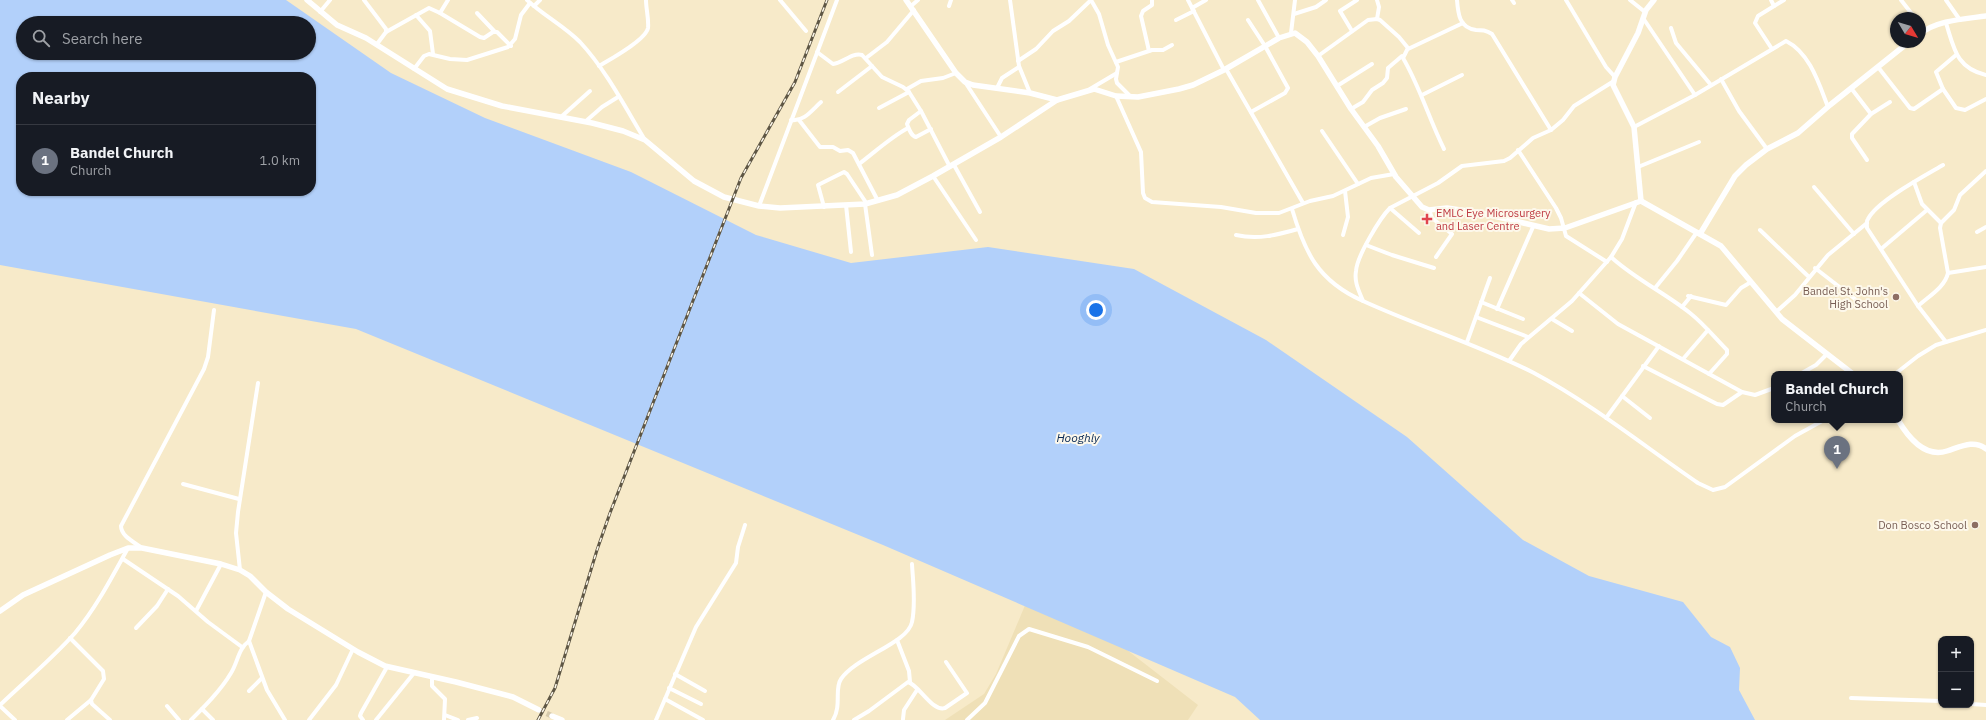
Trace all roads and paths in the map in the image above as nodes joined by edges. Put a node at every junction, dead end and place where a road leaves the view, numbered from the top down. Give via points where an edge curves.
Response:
1 (307, 0) edge
2 (330, 0) edge
3 (364, 0) edge
4 (448, 0) edge
5 (540, 0) edge
6 (646, 0) edge
7 (780, 0) edge
8 (837, 0) edge
9 (906, 0) edge
10 (918, 0) edge
11 (951, 0) edge
12 (1010, 0) edge
13 (1091, 0) edge
14 (1152, 0) edge
15 (1188, 0) edge
16 (1206, 0) edge
17 (1258, 0) edge
18 (1295, 0) edge
19 (1326, 0) edge
20 (1357, 0) edge
21 (1377, 0) edge
22 (1457, 0) edge
23 (1573, 0) edge
24 (1630, 0) edge
25 (1654, 0) edge
26 (1771, 0) edge
27 (1784, 0) edge
28 (1901, 0) edge
29 (1946, 0) edge
30 (1567, 1) edge
31 (528, 2) edge
32 (534, 6) junction
33 (949, 6) dead end
34 (1774, 6) junction
35 (912, 8) junction
36 (1193, 10) junction
37 (320, 12) junction
38 (1645, 12) junction
39 (1910, 12) edge
40 (440, 13) junction
41 (477, 13) dead end
42 (1294, 14) junction
43 (416, 15) junction
44 (1986, 16) edge
45 (1377, 18) junction
46 (1643, 18) junction
47 (1176, 20) dead end
48 (1248, 20) dead end
49 (1960, 20) junction
50 (1946, 23) junction
51 (1463, 24) junction
52 (1671, 28) dead end
53 (806, 30) dead end
54 (1926, 30) edge
55 (1352, 31) junction
56 (386, 32) junction
57 (496, 32) junction
58 (1291, 33) junction
59 (1279, 38) junction
60 (377, 44) junction
61 (1172, 45) dead end
62 (511, 46) junction
63 (1265, 46) junction
64 (1902, 48) edge
65 (1408, 49) junction
66 (1772, 49) junction
67 (1149, 51) junction
68 (817, 52) junction
69 (433, 54) junction
70 (1956, 54) junction
71 (1318, 56) junction
72 (1402, 56) junction
73 (866, 58) junction
74 (1018, 62) junction
75 (1116, 62) junction
76 (1372, 64) dead end
77 (599, 66) junction
78 (872, 66) junction
79 (1019, 67) junction
80 (1878, 67) junction
81 (414, 69) junction
82 (1225, 69) junction
83 (956, 73) junction
84 (1118, 73) junction
85 (1462, 75) dead end
86 (1986, 75) edge
87 (1614, 79) junction
88 (1721, 79) junction
89 (965, 82) junction
90 (1711, 85) junction
91 (1337, 86) junction
92 (997, 88) junction
93 (1851, 88) junction
94 (1089, 89) junction
95 (1943, 89) junction
96 (590, 91) dead end
97 (908, 91) junction
98 (838, 92) dead end
99 (1030, 93) junction
100 (1422, 95) junction
101 (1695, 95) junction
102 (1116, 96) junction
103 (618, 97) junction
104 (1131, 97) junction
105 (1986, 99) edge
106 (1057, 100) junction
107 (821, 102) dead end
108 (1890, 102) dead end
109 (1828, 107) junction
110 (880, 108) dead end
111 (1351, 109) junction
112 (1406, 109) dead end
113 (921, 110) junction
114 (1251, 112) junction
115 (1871, 114) junction
116 (562, 116) junction
117 (791, 120) junction
118 (799, 120) junction
119 (586, 121) junction
120 (1364, 127) junction
121 (1634, 127) junction
122 (908, 128) junction
123 (931, 129) junction
124 (1552, 130) junction
125 (1322, 131) dead end
126 (1001, 137) junction
127 (645, 140) junction
128 (1699, 142) dead end
129 (1444, 149) dead end
130 (1767, 149) junction
131 (1518, 150) junction
132 (1867, 160) dead end
133 (859, 164) junction
134 (1943, 165) dead end
135 (952, 166) junction
136 (1638, 167) junction
137 (1986, 171) edge
138 (1394, 174) junction
139 (933, 176) junction
140 (1914, 182) junction
141 (1358, 184) junction
142 (1814, 187) dead end
143 (1345, 191) junction
144 (1412, 196) junction
145 (1638, 201) junction
146 (879, 202) junction
147 (1303, 203) junction
148 (866, 204) junction
149 (846, 205) junction
150 (759, 206) junction
151 (824, 207) junction
152 (1390, 208) junction
153 (1292, 209) junction
154 (1429, 210) junction
155 (1927, 210) junction
156 (980, 212) dead end
157 (1867, 223) junction
158 (1941, 223) junction
159 (1533, 227) junction
160 (1986, 227) edge
161 (1565, 228) junction
162 (1298, 229) junction
163 (1760, 230) dead end
164 (1977, 232) dead end
165 (1419, 233) dead end
166 (1698, 233) junction
167 (1854, 234) junction
168 (1236, 235) dead end
169 (1343, 235) dead end
170 (976, 240) dead end
171 (1366, 245) junction
172 (1881, 249) junction
173 (851, 252) dead end
174 (872, 255) dead end
175 (1436, 257) dead end
176 (1611, 257) junction
177 (1607, 262) junction
178 (1986, 267) edge
179 (1434, 268) dead end
180 (1815, 268) junction
181 (1948, 273) junction
182 (1810, 277) junction
183 (1490, 278) dead end
184 (1751, 282) junction
185 (1655, 288) junction
186 (1579, 294) junction
187 (1855, 299) dead end
188 (1363, 301) junction
189 (1482, 302) junction
190 (1918, 306) junction
191 (1682, 307) junction
192 (1497, 309) junction
193 (214, 310) dead end
194 (1776, 312) junction
195 (1476, 317) junction
196 (1523, 319) dead end
197 (1552, 319) junction
198 (1708, 330) junction
199 (1986, 330) edge
200 (1572, 331) dead end
201 (1528, 337) junction
202 (1467, 342) junction
203 (1946, 342) junction
204 (1659, 346) junction
205 (1827, 354) junction
206 (1683, 359) junction
207 (1509, 361) junction
208 (1643, 366) junction
209 (1806, 371) edge
210 (1848, 371) edge
211 (1900, 371) edge
212 (1709, 374) junction
213 (258, 383) dead end
214 (1771, 389) edge
215 (1742, 392) junction
216 (1622, 396) junction
217 (1606, 418) junction
218 (1650, 418) dead end
219 (1819, 423) edge
220 (1900, 423) edge
221 (1986, 449) edge
222 (184, 484) dead end
223 (239, 499) junction
224 (745, 525) dead end
225 (128, 548) junction
226 (142, 548) junction
227 (122, 559) junction
228 (221, 564) junction
229 (912, 564) dead end
230 (240, 570) junction
231 (168, 589) junction
232 (266, 592) junction
233 (0, 611) edge
234 (196, 611) junction
235 (136, 628) dead end
236 (70, 638) junction
237 (897, 640) junction
238 (249, 641) junction
239 (242, 647) junction
240 (353, 650) junction
241 (946, 662) dead end
242 (387, 667) junction
243 (414, 673) junction
244 (675, 674) junction
245 (432, 677) junction
246 (262, 678) junction
247 (1157, 681) dead end
248 (910, 682) junction
249 (669, 688) junction
250 (917, 690) junction
251 (705, 691) dead end
252 (249, 692) dead end
253 (1851, 698) dead end
254 (665, 699) junction
255 (90, 700) junction
256 (1938, 701) edge
257 (701, 704) dead end
258 (1974, 704) edge
259 (0, 705) edge
260 (1986, 705) edge
261 (167, 706) dead end
262 (202, 709) junction
263 (539, 710) tunnel mouth
264 (445, 715) junction
265 (552, 716) dead end
266 (478, 718) dead end
267 (903, 719) dead end
268 (15, 720) edge
269 (67, 720) edge
270 (110, 720) edge
271 (179, 720) edge
272 (191, 720) edge
273 (213, 720) edge
274 (285, 720) edge
275 (309, 720) edge
276 (363, 720) edge
277 (376, 720) edge
278 (444, 720) edge
279 (458, 720) edge
280 (468, 720) edge
281 (561, 720) edge
282 (656, 720) edge
283 (703, 720) edge
284 (833, 720) edge
285 (854, 720) edge
286 (967, 720) edge

1 - 37 street
2 - 37 street
3 - 56 street via 384,25
4 - 40 street
5 - 32 street
6 - 77 street via 646,33
7 - 53 street
8 - 68 street
9 - 35 street
10 - 35 street
11 - 33 street
12 - 74 street
13 - 74 street
13 - 75 street via 1099,14
14 - 67 street via 1152,5 1143,11 1141,16
15 - 36 street
16 - 36 street
17 - 59 street
18 - 42 street
19 - 42 street via 1316,7
20 - 55 street via 1340,11
21 - 45 street
22 - 51 street via 1458,14
23 - 30 street
24 - 38 street
25 - 38 street
26 - 34 street
27 - 34 street
28 - 39 street
29 - 49 street
30 - 87 street
31 - 32 street
31 - 62 street
32 - 77 street via 579,41
34 - 66 street via 1758,16 1755,23
35 - 73 street via 887,42
35 - 83 street
36 - 47 street
36 - 82 street
37 - 60 street via 337,25
38 - 46 street
40 - 43 street via 429,8
40 - 57 street via 480,37 484,38
41 - 57 street
42 - 58 street
43 - 56 street
43 - 69 street via 430,30
44 - 49 street
45 - 55 street via 1368,20
45 - 65 street via 1400,36
46 - 87 street
46 - 101 street
48 - 63 street
49 - 50 street
50 - 54 street
50 - 70 street
51 - 65 street
51 - 124 street via 1470,29 1492,34
52 - 90 street via 1676,42
55 - 71 street
56 - 60 street
57 - 62 street
58 - 59 street
58 - 71 street via 1300,36
59 - 63 street
60 - 81 street
61 - 67 street via 1163,50
62 - 69 street via 467,60
63 - 82 street
63 - 114 street via 1288,89
64 - 80 street
65 - 72 street
66 - 88 street
66 - 109 street via 1786,41 1796,48 1818,79
67 - 75 street
68 - 73 street via 833,64 855,54 861,54
68 - 117 street
69 - 81 street via 424,56
70 - 86 street via 1970,68
70 - 95 street via 1936,72
71 - 91 street
72 - 100 street
72 - 111 street via 1388,68 1387,78 1383,83 1372,90 1363,102
73 - 78 street
74 - 79 street
75 - 84 street
76 - 91 street
77 - 103 street
78 - 97 street via 882,77
78 - 98 street
79 - 92 street via 1002,78
79 - 99 street
80 - 93 street
80 - 95 street via 1910,108 1914,109
81 - 116 street via 462,95 502,106
82 - 104 street via 1186,87
82 - 114 street
83 - 89 street
83 - 97 street via 921,82
84 - 94 street
84 - 104 street via 1117,83
85 - 100 street
87 - 121 street via 1613,85
87 - 124 street via 1574,106
88 - 90 street
88 - 130 street via 1739,111
89 - 92 street
89 - 126 street
90 - 101 street
91 - 111 street
92 - 99 street
93 - 109 street
93 - 115 street
94 - 102 street
94 - 106 street
95 - 105 street via 1960,110
96 - 116 street
97 - 110 street
97 - 113 street
99 - 106 street
100 - 129 street
101 - 121 street
102 - 104 street
102 - 153 street via 1141,152 1141,187 1149,201 1269,213
103 - 119 street
103 - 127 street
106 - 126 street
107 - 118 street
108 - 115 street
109 - 130 street via 1798,133
111 - 120 street
112 - 120 street
113 - 122 street via 909,120
113 - 123 street
114 - 147 street
115 - 132 street via 1852,134
116 - 119 street
117 - 118 street
117 - 150 street
118 - 133 street via 820,147 833,146 840,151 850,151
119 - 127 street
120 - 138 street
121 - 136 street
122 - 123 street via 916,137
122 - 133 street via 896,134
123 - 135 street
124 - 131 street via 1533,138
125 - 141 street
126 - 135 street
127 - 150 street via 705,188
128 - 136 street
130 - 166 street via 1735,176
131 - 144 street via 1504,161 1462,166
131 - 161 street via 1556,208
133 - 146 street
134 - 140 street
135 - 139 street
135 - 156 street
136 - 145 street
137 - 158 street via 1960,196 1954,210
138 - 141 street via 1371,178
138 - 144 street
139 - 146 street
139 - 170 street
140 - 155 street via 1922,204
140 - 157 street via 1898,191 1878,208 1868,218
141 - 143 street
142 - 167 street
143 - 147 street
143 - 169 street via 1348,217
144 - 152 street
144 - 154 street via 1422,207
145 - 161 street
145 - 166 street
145 - 176 street via 1622,239
146 - 148 street
147 - 153 street
148 - 149 street
148 - 151 street via 844,172 818,185
148 - 174 street
149 - 151 street
149 - 173 street
150 - 151 street
152 - 165 street
152 - 171 street
153 - 162 street
154 - 159 street via 1447,208 1481,212
154 - 175 street via 1432,218 1452,234
155 - 158 street
155 - 172 street
157 - 167 street
157 - 172 street via 1867,228
158 - 181 street
159 - 161 street
159 - 192 street
160 - 164 street
161 - 177 street via 1566,236 1570,240
162 - 168 street via 1261,237
162 - 188 street via 1312,260 1341,290
163 - 182 street
166 - 184 street via 1721,246
166 - 185 street
167 - 180 street
171 - 179 street
171 - 188 street via 1355,272
172 - 190 street
176 - 177 street
176 - 185 street
177 - 186 street
178 - 181 street
180 - 182 street
180 - 187 street
181 - 190 street via 1943,285
182 - 194 street
183 - 189 street
184 - 191 street via 1741,288 1726,304 1690,296
184 - 194 street
185 - 191 street
186 - 197 street
186 - 204 street via 1618,324
188 - 202 street
189 - 192 street
189 - 195 street
190 - 203 street
191 - 198 street
192 - 196 street
193 - 226 street via 204,369 121,526 125,535
194 - 205 street
195 - 201 street
195 - 202 street
197 - 200 street
197 - 201 street
198 - 206 street
198 - 212 street via 1727,350 1727,354
199 - 203 street
201 - 207 street
202 - 207 street
203 - 211 street via 1926,350
204 - 206 street
204 - 208 street
205 - 209 street
205 - 210 street
206 - 212 street
207 - 217 street via 1571,394
208 - 215 street via 1717,404 1723,405
208 - 216 street
212 - 215 street
213 - 223 street
214 - 215 street via 1755,395
216 - 217 street
216 - 218 street
217 - 219 street via 1698,483 1718,490 1795,436
220 - 221 street via 1917,445 1932,451 1947,452 1962,445 1976,445
222 - 223 street
223 - 230 street via 236,533
224 - 244 street via 736,563 696,627
225 - 226 street
225 - 227 street
225 - 233 street via 29,592
226 - 228 street
227 - 231 street
227 - 236 street via 91,611
228 - 230 street
228 - 234 street
229 - 237 street via 912,624 908,632
230 - 232 street
231 - 234 street
231 - 235 street via 157,606
232 - 238 street
232 - 240 street
234 - 239 street
236 - 255 street via 104,674 104,680
236 - 259 street
237 - 248 street via 909,671
237 - 284 street via 865,658 841,679 838,708
238 - 239 street
238 - 246 street
239 - 262 street via 232,672
240 - 242 street
240 - 275 street via 336,685
241 - 250 street via 966,690 965,696 941,709
242 - 243 street
242 - 276 street via 361,712
243 - 245 street
243 - 277 street
244 - 249 street
244 - 251 street
245 - 263 street via 513,697
245 - 264 street via 432,686 445,699
246 - 252 street
246 - 274 street
247 - 286 street via 1088,648 1029,628 1019,636 985,703
248 - 250 street
248 - 285 street
249 - 254 street
249 - 257 street
250 - 267 street via 904,710
253 - 256 street
254 - 282 street
254 - 283 street
255 - 269 street
255 - 270 street
258 - 260 street
259 - 268 street
261 - 271 street
262 - 272 street
262 - 273 street
264 - 278 street
264 - 279 street
265 - 281 street
266 - 280 street

